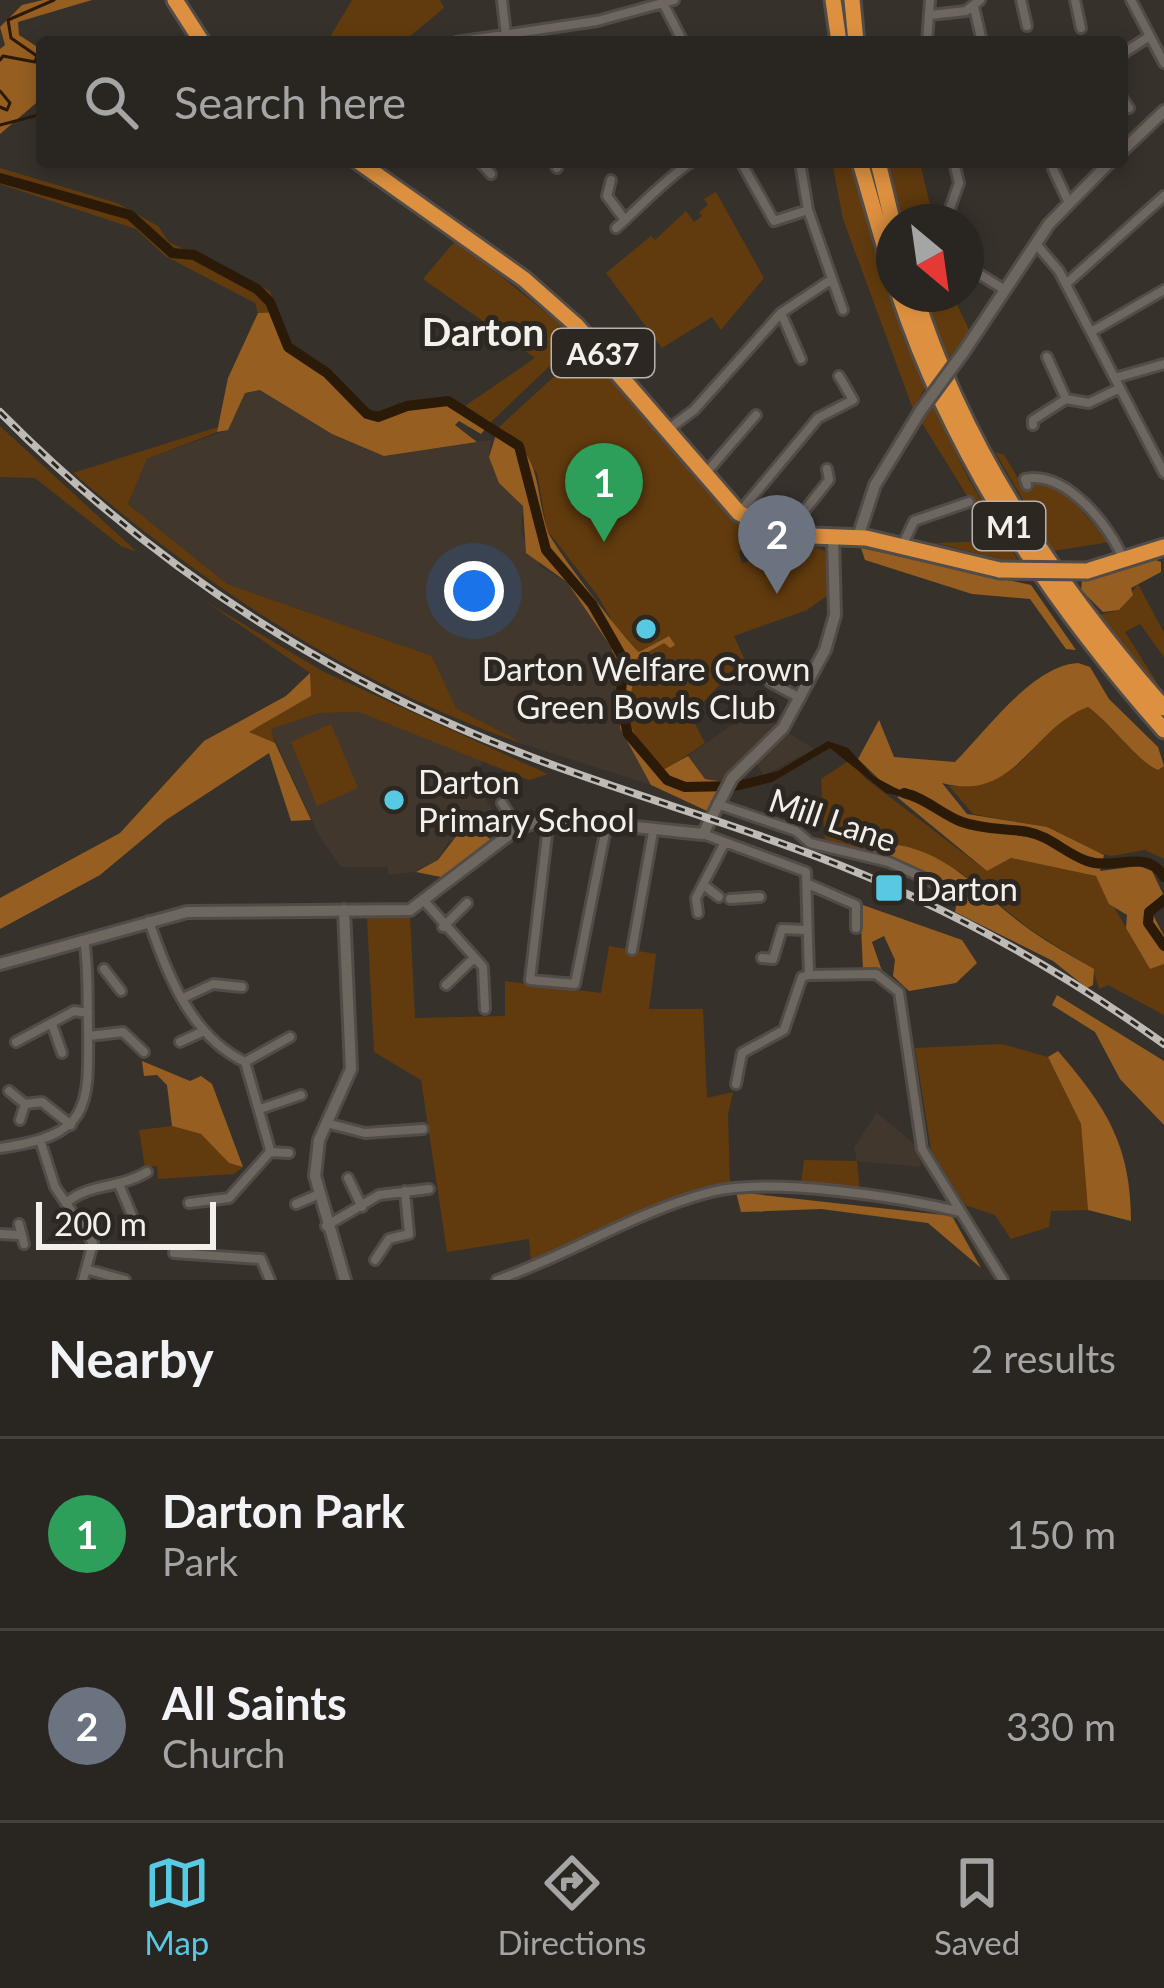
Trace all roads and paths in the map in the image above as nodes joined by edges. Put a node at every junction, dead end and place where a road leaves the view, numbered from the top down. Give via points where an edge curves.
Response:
1 (175, 0) edge
2 (502, 0) edge
3 (674, 0) edge
4 (833, 0) edge
5 (852, 0) edge
6 (930, 0) edge
7 (1021, 0) edge
8 (1075, 0) edge
9 (1131, 0) edge
10 (663, 3) edge
11 (977, 3) edge
12 (930, 16) junction
13 (1027, 26) dead end
14 (1081, 28) dead end
15 (506, 35) junction
16 (198, 36) edge
17 (498, 36) edge
18 (524, 36) edge
19 (545, 36) edge
20 (680, 36) edge
21 (838, 36) edge
22 (855, 36) edge
23 (928, 36) edge
24 (981, 36) edge
25 (1150, 36) junction
26 (1128, 50) edge
27 (1164, 63) edge
28 (1128, 106) edge
29 (1130, 108) dead end
30 (1164, 111) edge
31 (1128, 145) edge
32 (367, 168) edge
33 (486, 168) edge
34 (683, 168) edge
35 (744, 168) edge
36 (801, 168) edge
37 (862, 168) edge
38 (879, 168) edge
39 (955, 168) edge
40 (1104, 168) edge
41 (1053, 169) dead end
42 (492, 174) dead end
43 (611, 180) dead end
44 (1164, 196) edge
45 (1068, 201) junction
46 (888, 204) edge
47 (951, 204) edge
48 (808, 210) junction
49 (876, 218) edge
50 (626, 220) junction
51 (616, 228) dead end
52 (1036, 244) junction
53 (984, 277) edge
54 (832, 279) junction
55 (1066, 284) junction
56 (1005, 290) junction
57 (1164, 290) edge
58 (843, 310) dead end
59 (906, 312) edge
60 (922, 312) edge
61 (781, 313) junction
62 (1091, 332) junction
63 (1047, 358) dead end
64 (801, 359) dead end
65 (1164, 364) edge
66 (839, 376) dead end
67 (1115, 378) junction
68 (1120, 388) junction
69 (1066, 399) junction
70 (756, 415) dead end
71 (1033, 424) dead end
72 (665, 432) junction
73 (827, 469) dead end
74 (1164, 473) edge
75 (703, 477) junction
76 (1027, 485) dead end
77 (969, 502) dead end
78 (739, 513) junction
79 (784, 535) junction
80 (859, 537) junction
81 (833, 538) junction
82 (903, 544) junction
83 (1164, 547) edge
84 (1125, 562) junction
85 (770, 682) dead end
86 (800, 698) junction
87 (1164, 708) edge
88 (1164, 730) edge
89 (724, 792) junction
90 (502, 803) dead end
91 (549, 818) junction
92 (606, 827) junction
93 (518, 828) junction
94 (653, 832) junction
95 (704, 834) junction
96 (724, 844) junction
97 (934, 883) dead end
98 (808, 884) junction
99 (705, 886) junction
100 (760, 897) dead end
101 (427, 903) junction
102 (467, 903) dead end
103 (344, 910) junction
104 (698, 913) dead end
105 (148, 920) junction
106 (443, 927) junction
107 (856, 928) dead end
108 (805, 930) junction
109 (84, 940) junction
110 (630, 944) dead end
111 (474, 958) junction
112 (762, 958) dead end
113 (0, 964) edge
114 (104, 969) dead end
115 (809, 975) junction
116 (107, 980) junction
117 (90, 984) junction
118 (446, 985) dead end
119 (242, 987) dead end
120 (121, 991) dead end
121 (183, 998) junction
122 (485, 1009) dead end
123 (88, 1013) junction
124 (53, 1027) junction
125 (204, 1031) junction
126 (88, 1036) junction
127 (290, 1037) dead end
128 (16, 1042) dead end
129 (180, 1042) dead end
130 (144, 1052) dead end
131 (62, 1053) dead end
132 (245, 1062) junction
133 (736, 1084) dead end
134 (8, 1091) dead end
135 (301, 1095) dead end
136 (25, 1104) junction
137 (260, 1109) junction
138 (20, 1120) dead end
139 (326, 1123) junction
140 (70, 1125) junction
141 (423, 1130) dead end
142 (41, 1143) junction
143 (0, 1148) edge
144 (270, 1152) junction
145 (289, 1153) dead end
146 (147, 1172) dead end
147 (348, 1178) dead end
148 (120, 1187) junction
149 (429, 1189) dead end
150 (405, 1191) junction
151 (317, 1195) junction
152 (67, 1202) junction
153 (189, 1203) dead end
154 (296, 1204) dead end
155 (362, 1207) junction
156 (960, 1212) junction
157 (326, 1226) junction
158 (137, 1227) dead end
159 (0, 1234) edge
160 (21, 1234) dead end
161 (174, 1253) dead end
162 (375, 1260) dead end
163 (89, 1270) junction
164 (83, 1280) edge
165 (125, 1280) edge
166 (270, 1280) edge
167 (345, 1280) edge
168 (496, 1280) edge
169 (1004, 1280) edge

1 - 16 highway
2 - 15 street
3 - 10 street
4 - 21 highway
5 - 22 highway
6 - 12 street
7 - 13 street
8 - 14 street
9 - 25 street
10 - 19 street
10 - 20 street
11 - 12 street
11 - 24 street
12 - 23 street
15 - 17 street
15 - 18 street
25 - 26 street
25 - 27 street
28 - 29 street
30 - 31 main road
32 - 72 highway, A637 via 543,296 602,352
33 - 42 street
34 - 50 street
35 - 48 street via 774,220
36 - 48 street
37 - 49 highway
38 - 46 highway
39 - 47 street
40 - 45 main road
41 - 45 street
43 - 50 street via 607,196
44 - 55 street
45 - 52 main road
48 - 54 street
50 - 51 street
52 - 55 street
52 - 56 main road
53 - 56 street
54 - 58 street
54 - 61 street
55 - 62 street
56 - 80 main road, bridge via 875,485
57 - 62 street
59 - 88 highway, M1 via 951,422 1006,522
60 - 87 highway, M1 via 951,388 1016,511
61 - 64 street
61 - 72 street
62 - 67 street
63 - 69 street
65 - 67 street
66 - 78 street via 853,400 818,418
67 - 68 street
68 - 69 street via 1089,404
68 - 74 street
69 - 71 street
70 - 75 street
72 - 75 highway, A637
73 - 79 street via 829,480
75 - 78 highway, A637
76 - 84 street via 1024,479 1038,476 1067,490
77 - 82 street via 914,521
78 - 79 highway, A637
79 - 81 highway, A637
80 - 81 highway, A637
80 - 82 highway, A637
81 - 86 main road via 835,615
82 - 84 highway, A637, bridge via 1000,570 1087,571
83 - 84 highway, A637
85 - 86 street
86 - 89 main road
89 - 95 main road
89 - 97 street, Mill Lane via 810,843 889,862
90 - 93 street
91 - 92 main road
91 - 92 street via 530,980 575,984
91 - 93 main road
92 - 94 main road
93 - 101 main road
94 - 95 main road
94 - 110 street
95 - 96 street
96 - 98 street via 800,868
96 - 99 street
98 - 107 street via 856,904
98 - 108 street
99 - 100 street via 725,898
99 - 104 street
101 - 103 main road via 396,912
101 - 106 street
102 - 106 street
103 - 105 main road via 200,910
103 - 139 main road via 351,1069
105 - 109 main road
105 - 121 street
106 - 111 street
108 - 112 street via 782,929 773,959
108 - 115 street
109 - 113 main road
109 - 117 street
111 - 118 street
111 - 122 street via 483,967
114 - 116 street
115 - 133 street via 784,1030 742,1053
115 - 156 street via 876,974 895,984 906,1014 922,1149
116 - 117 street
116 - 120 street
117 - 123 street
119 - 121 street via 213,984
121 - 125 street
123 - 124 street via 74,1012
123 - 126 street
124 - 128 street via 32,1029
124 - 131 street
125 - 129 street
125 - 132 street
126 - 130 street via 123,1032
126 - 140 street via 90,1090
127 - 132 street
132 - 137 street
134 - 136 street
135 - 137 street
136 - 138 street
136 - 140 street via 42,1102
137 - 144 street
139 - 141 street via 365,1132
139 - 151 main road via 315,1153
140 - 142 street
142 - 143 street
142 - 152 street
144 - 145 street
144 - 153 street via 229,1198
146 - 148 street
147 - 155 street
148 - 152 street via 97,1185
148 - 158 street
149 - 150 street
150 - 155 street
150 - 162 street via 409,1234 389,1239
151 - 154 street
151 - 157 main road
152 - 163 street via 93,1243
155 - 157 street
156 - 168 street via 824,1191 734,1188 687,1199
156 - 169 street
157 - 167 main road
159 - 160 street
161 - 166 street via 261,1259
163 - 164 street
163 - 165 street

